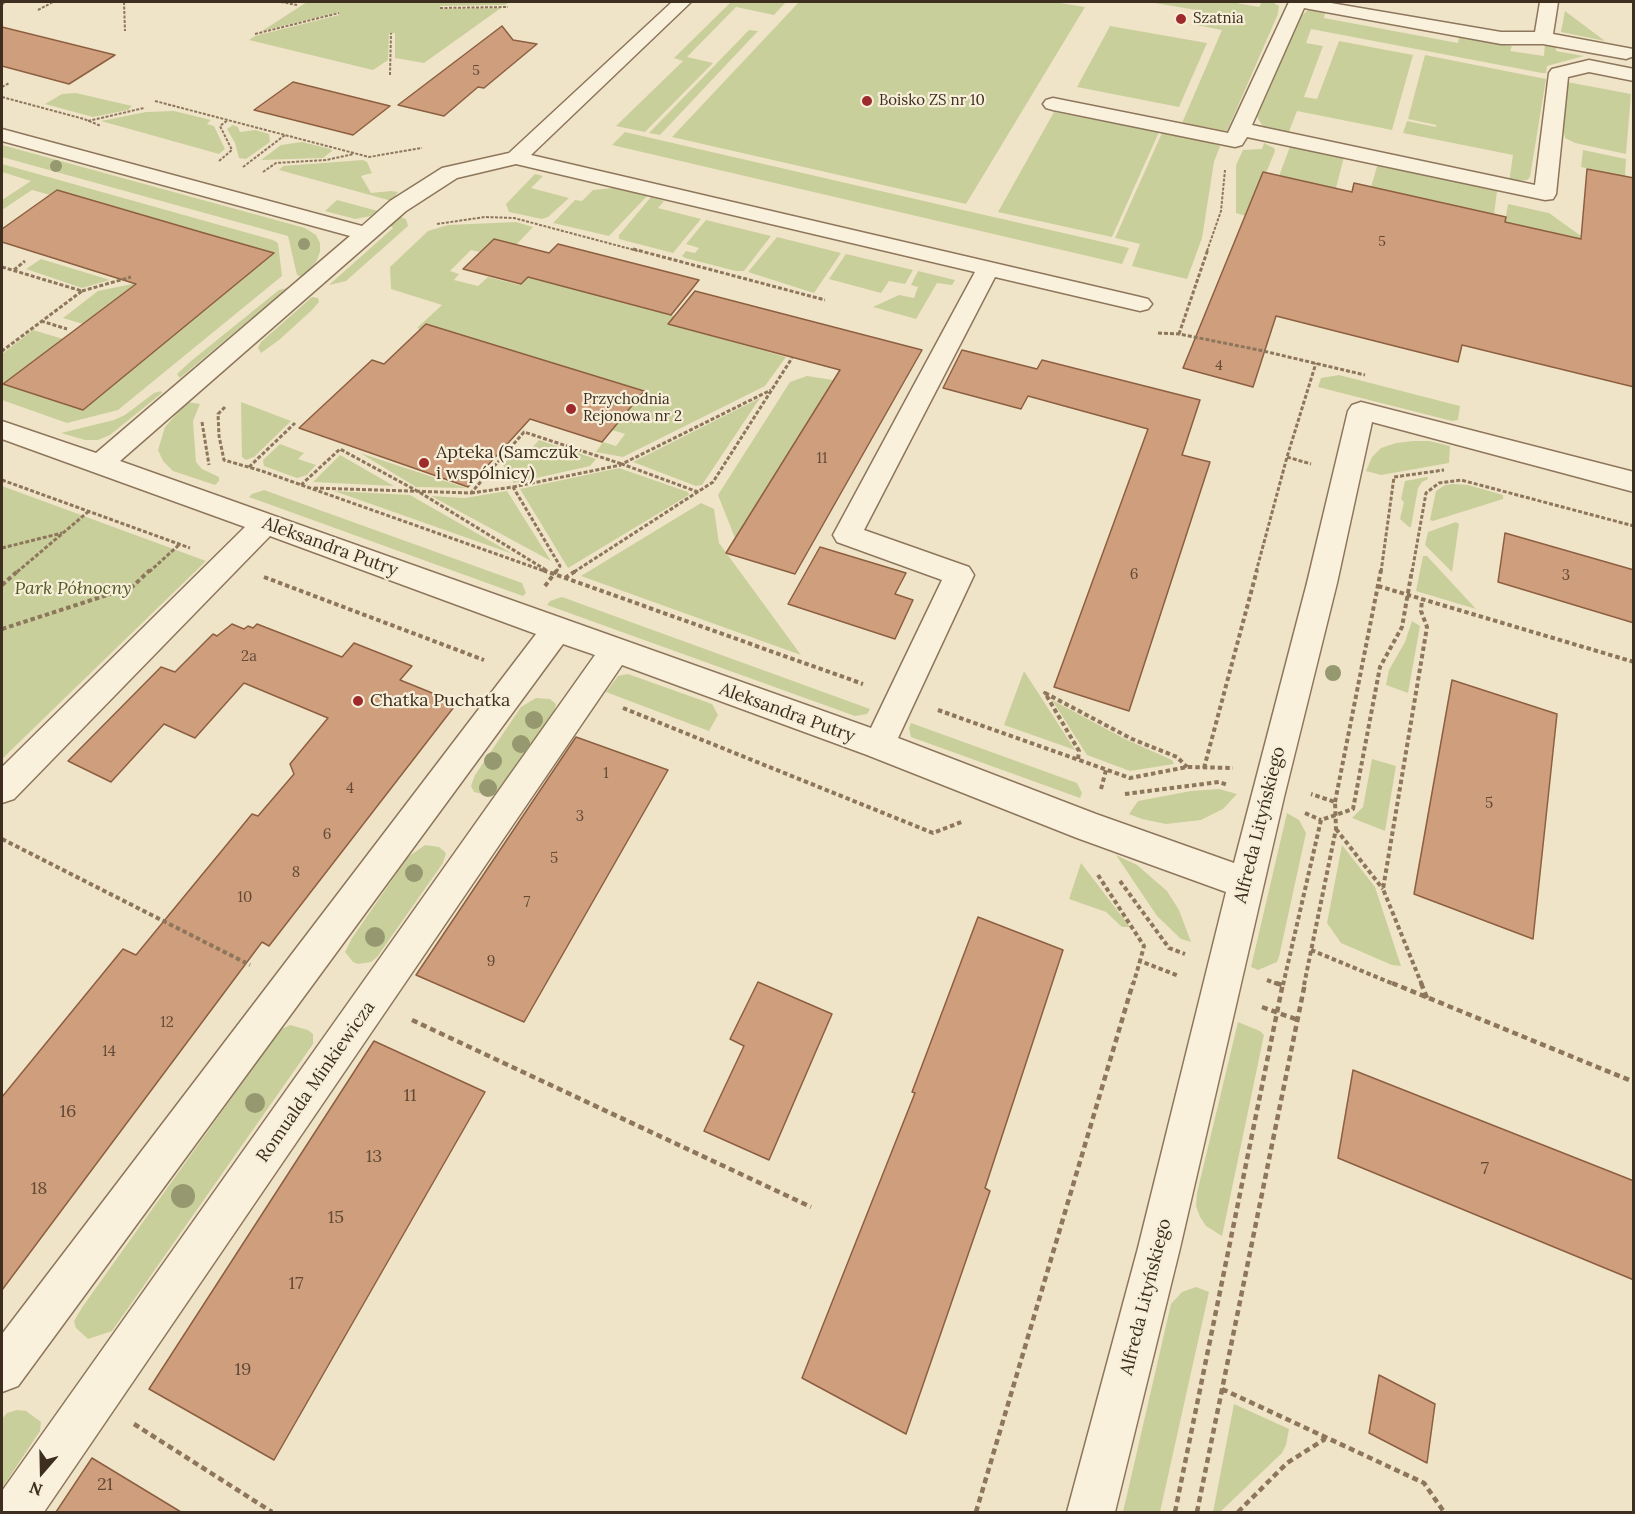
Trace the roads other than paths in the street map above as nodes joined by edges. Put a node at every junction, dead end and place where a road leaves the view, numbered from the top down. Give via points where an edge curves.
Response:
1 (682, 2) edge
2 (1298, 2) edge
3 (1549, 2) edge
4 (1543, 38) junction
5 (1634, 54) edge
6 (1634, 75) edge
7 (1053, 104) dead end
8 (2, 135) edge
9 (1237, 135) junction
10 (516, 158) junction
11 (366, 234) junction
12 (988, 268) junction
13 (1140, 304) dead end
14 (2, 430) edge
15 (100, 464) junction
16 (1634, 482) edge
17 (265, 524) junction
18 (556, 629) junction
19 (615, 651) junction
20 (879, 746) junction
21 (2, 789) edge
22 (1245, 883) junction
23 (2, 1370) edge
24 (16, 1512) edge
25 (1091, 1512) edge

1 - 10 street
2 - 4 street via 1501,38
2 - 9 street
3 - 4 street
4 - 5 street
6 - 9 street via 1589,66 1559,73 1545,194
7 - 9 street
8 - 11 street
10 - 11 street via 450,173 398,207
10 - 12 street
11 - 15 street
12 - 13 street
12 - 20 street via 847,534 959,575
14 - 15 street, Aleksandra Putry
15 - 17 street, Aleksandra Putry
16 - 22 street, Alfreda Lityńskiego via 1361,411 1322,583
17 - 18 street, Aleksandra Putry
17 - 21 street
18 - 19 street, Aleksandra Putry
18 - 23 street
19 - 20 street, Aleksandra Putry
19 - 24 street, Romualda Minkiewicza
20 - 22 street, Aleksandra Putry
22 - 25 street, Alfreda Lityńskiego via 1159,1248

